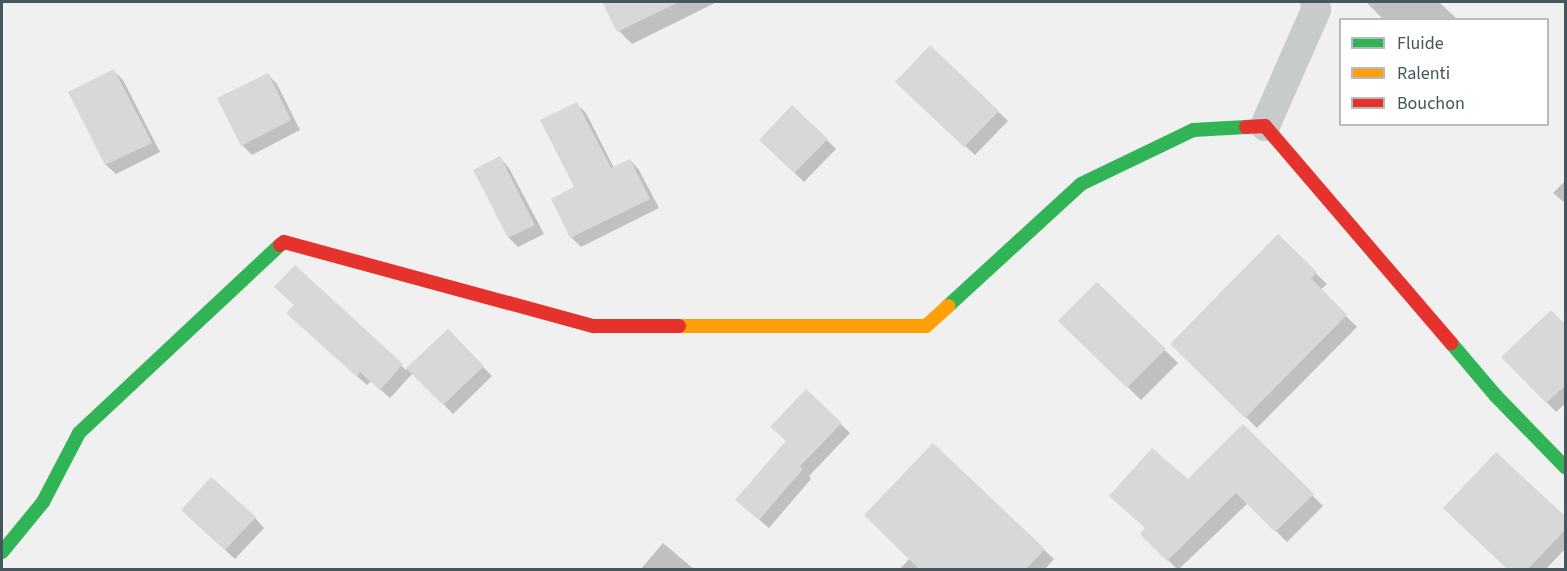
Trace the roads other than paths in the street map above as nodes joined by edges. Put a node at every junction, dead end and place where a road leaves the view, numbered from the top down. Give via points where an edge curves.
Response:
1 (1315, 2) edge
2 (1265, 126) junction
3 (1566, 468) edge
4 (2, 552) edge

1 - 2 street via 1316,10
2 - 3 street via 1496,396
2 - 4 street via 1193,130 1081,184 926,326 594,326 284,242 79,433 43,502

